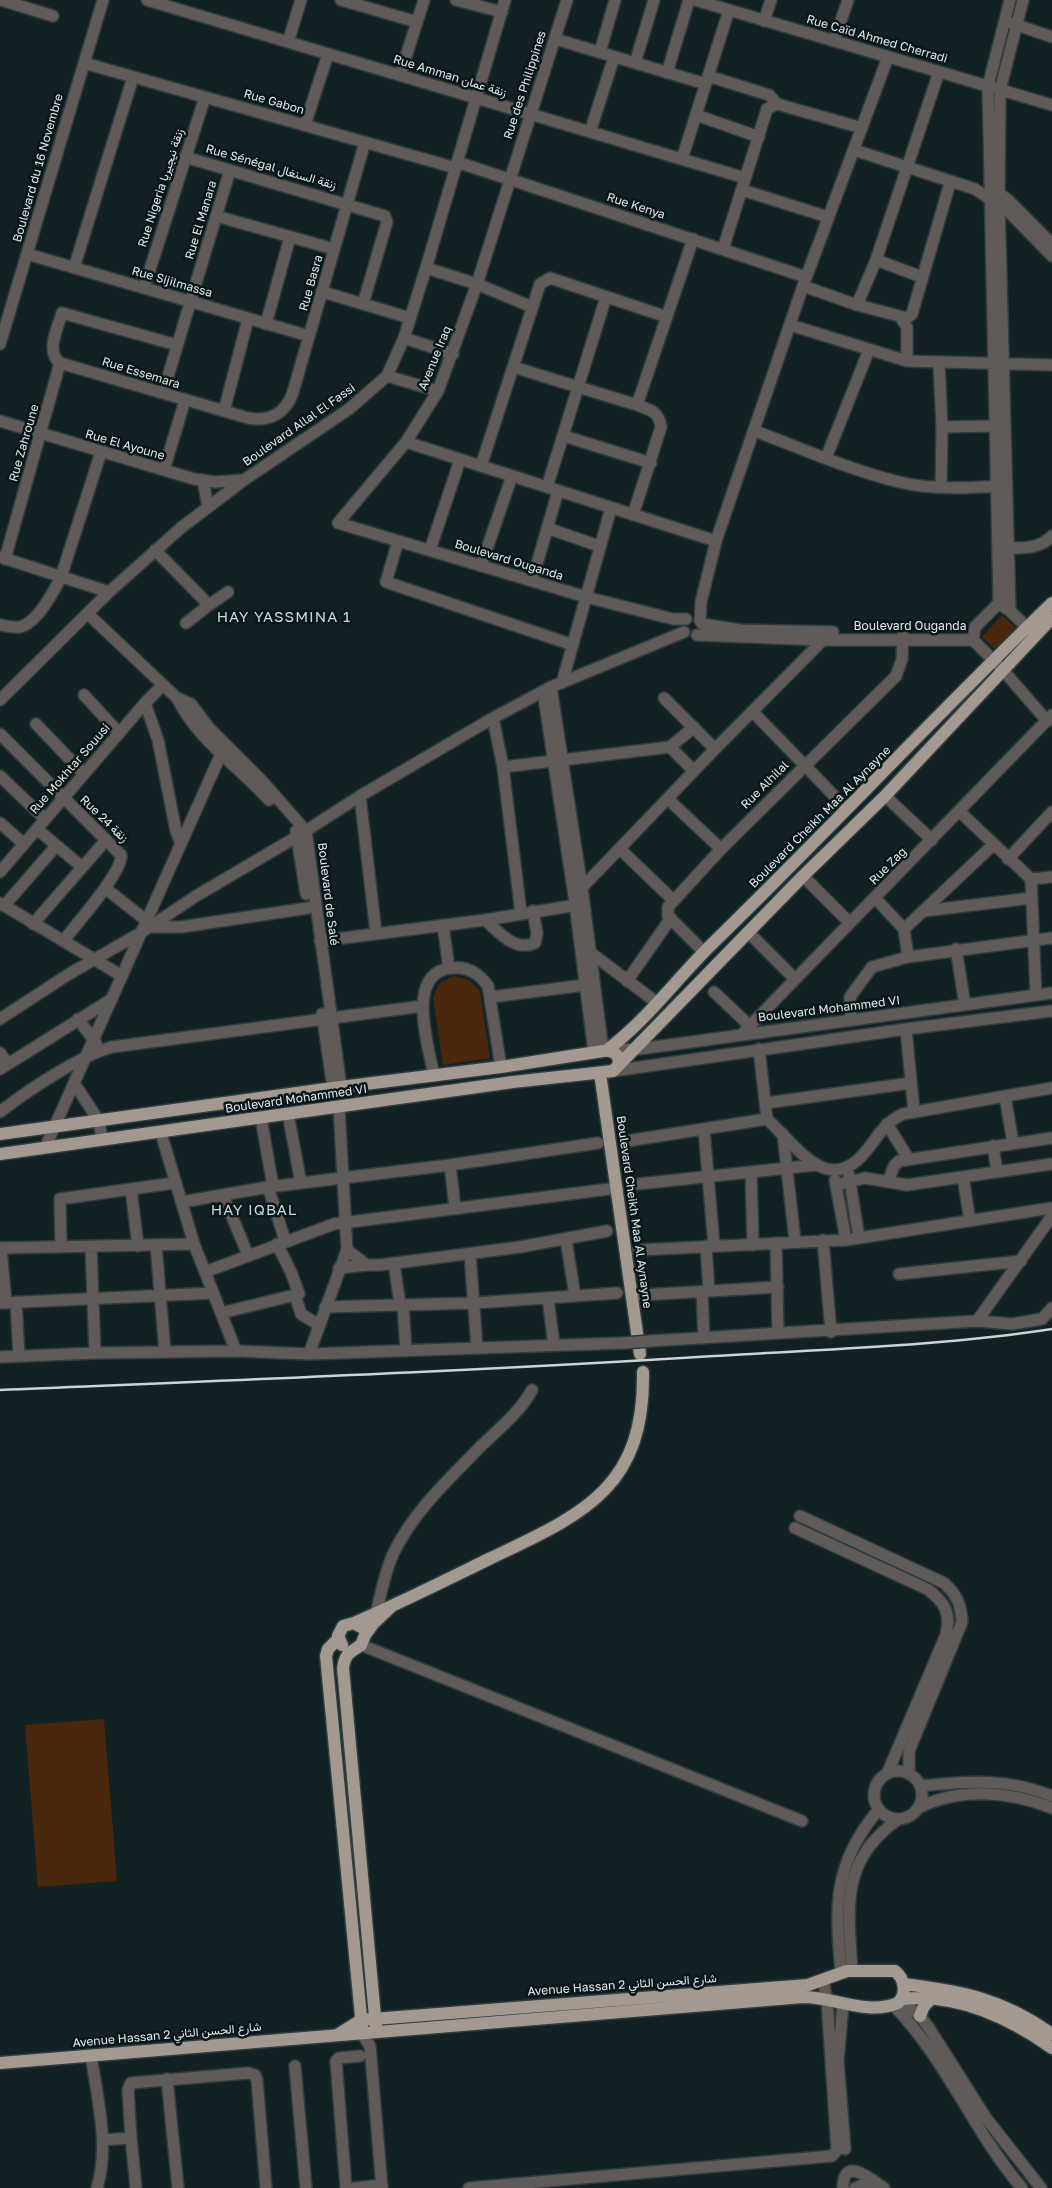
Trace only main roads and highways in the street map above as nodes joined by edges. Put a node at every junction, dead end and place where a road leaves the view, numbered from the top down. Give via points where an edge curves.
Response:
1 (1052, 603) edge
2 (1052, 618) edge
3 (1031, 631) junction
4 (998, 665) junction
5 (601, 1051) junction
6 (616, 1069) junction
7 (598, 1073) junction
8 (0, 1134) edge
9 (0, 1154) edge
10 (640, 1354) dead end
11 (643, 1372) dead end
12 (392, 1606) junction
13 (354, 1623) junction
14 (338, 1639) junction
15 (359, 1643) junction
16 (344, 1685) junction
17 (329, 1686) junction
18 (355, 1803) junction
19 (340, 1805) junction
20 (903, 1984) junction
21 (932, 1998) junction
22 (898, 2002) junction
23 (534, 2006) junction
24 (920, 2016) road end
25 (376, 2019) junction
26 (535, 2019) junction
27 (361, 2020) junction
28 (377, 2032) junction
29 (362, 2034) junction
30 (1052, 2034) edge
31 (337, 2035) junction
32 (1052, 2048) edge
33 (0, 2063) edge

1 - 3 main road, Boulevard Cheikh Maa Al Aynayne
2 - 3 main road, Boulevard Cheikh Maa Al Aynayne
3 - 4 main road, Boulevard Cheikh Maa Al Aynayne
4 - 5 main road, Boulevard Cheikh Maa Al Aynayne via 846,809 626,1036
4 - 6 main road, Boulevard Cheikh Maa Al Aynayne via 885,796
5 - 6 main road via 618,1056
5 - 7 main road, Boulevard Cheikh Maa Al Aynayne via 588,1057 587,1064 590,1070
5 - 8 main road, Boulevard Mohammed VI
6 - 7 main road, Boulevard Mohammed VI
7 - 9 main road, Boulevard Mohammed VI
7 - 10 main road, Boulevard Cheikh Maa Al Aynayne
11 - 12 main road via 644,1395 634,1440 615,1478 601,1494 567,1521
12 - 13 main road
12 - 15 main road
13 - 14 main road via 343,1626
13 - 15 main road via 359,1625
14 - 15 main road via 346,1648
14 - 17 main road via 328,1649
15 - 16 main road via 344,1661
16 - 17 main road
16 - 18 main road
17 - 19 main road
18 - 19 main road
18 - 25 main road
19 - 27 main road
20 - 22 main road
20 - 23 main road, Avenue Hassan 2 شارع الحسن الثاني via 900,1974 890,1970 847,1971 808,1985
20 - 30 main road via 978,1996 1018,2013
21 - 22 main road, Avenue Hassan 2 شارع الحسن الثاني
21 - 24 main road
21 - 32 main road, Avenue Hassan 2 شارع الحسن الثاني via 990,2012
22 - 26 main road, Avenue Hassan 2 شارع الحسن الثاني via 843,2004 803,1997
23 - 25 main road, Avenue Hassan 2 شارع الحسن الثاني
23 - 26 main road
25 - 27 main road, Avenue Hassan 2 شارع الحسن الثاني
25 - 28 main road
26 - 28 main road, Avenue Hassan 2 شارع الحسن الثاني
27 - 29 main road
27 - 31 main road, Avenue Hassan 2 شارع الحسن الثاني
28 - 29 main road, Avenue Hassan 2 شارع الحسن الثاني
29 - 31 main road, Avenue Hassan 2 شارع الحسن الثاني
31 - 33 main road, Avenue Hassan 2 شارع الحسن الثاني

